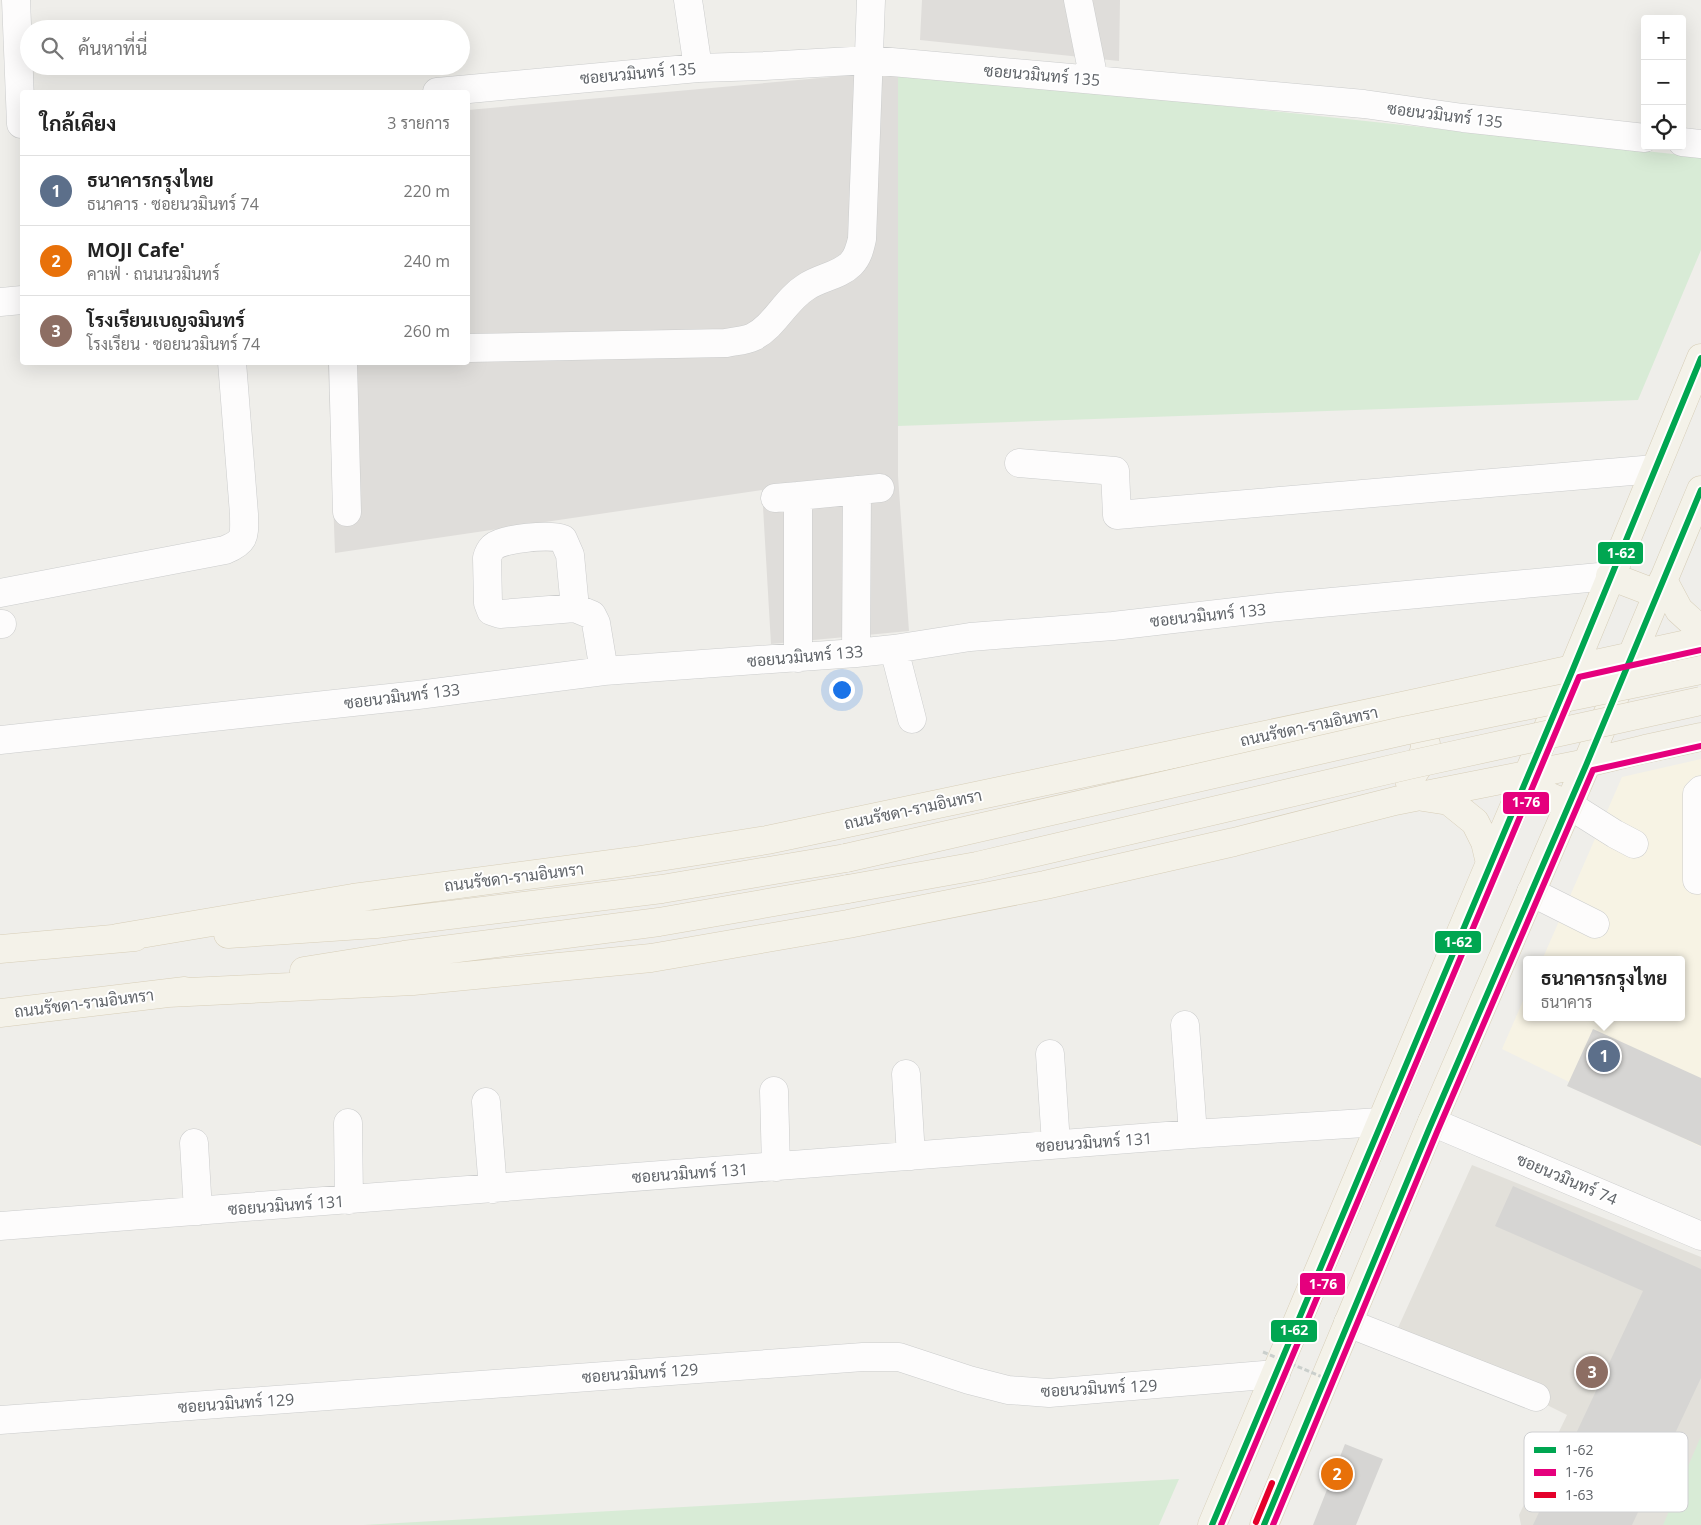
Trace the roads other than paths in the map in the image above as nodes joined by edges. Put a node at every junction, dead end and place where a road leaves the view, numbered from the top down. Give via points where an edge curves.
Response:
1 (16, 0) edge
2 (688, 0) edge
3 (871, 0) edge
4 (1078, 0) edge
5 (870, 60) junction
6 (698, 68) junction
7 (1094, 80) junction
8 (459, 90) edge
9 (14, 125) edge
10 (1641, 138) edge
11 (1686, 142) edge
12 (1701, 144) edge
13 (20, 300) edge
14 (0, 302) edge
15 (470, 348) edge
16 (1701, 358) edge
17 (232, 365) edge
18 (343, 365) edge
19 (1019, 463) dead end
20 (1655, 469) junction
21 (1701, 490) edge
22 (347, 512) dead end
23 (1610, 576) junction
24 (1660, 587) junction
25 (0, 593) edge
26 (576, 608) dead end
27 (1701, 630) edge
28 (1701, 641) edge
29 (894, 649) junction
30 (856, 652) junction
31 (1631, 657) junction
32 (798, 658) junction
33 (1573, 669) junction
34 (1701, 670) edge
35 (604, 672) junction
36 (1701, 701) edge
37 (1393, 708) junction
38 (912, 719) dead end
39 (1701, 737) edge
40 (0, 740) edge
41 (1587, 763) junction
42 (1526, 780) junction
43 (1701, 790) edge
44 (1408, 799) junction
45 (1569, 805) junction
46 (1634, 844) dead end
47 (1490, 863) junction
48 (1698, 880) dead end
49 (1531, 892) junction
50 (1595, 924) dead end
51 (117, 938) junction
52 (0, 949) edge
53 (168, 993) junction
54 (0, 1013) edge
55 (1185, 1025) dead end
56 (1050, 1054) dead end
57 (906, 1074) dead end
58 (774, 1091) dead end
59 (486, 1102) dead end
60 (1380, 1122) junction
61 (1432, 1122) junction
62 (348, 1123) dead end
63 (1193, 1134) junction
64 (194, 1143) dead end
65 (1056, 1144) junction
66 (911, 1156) junction
67 (776, 1167) junction
68 (493, 1189) junction
69 (349, 1200) junction
70 (198, 1211) junction
71 (0, 1226) edge
72 (1701, 1236) edge
73 (1348, 1323) junction
74 (1269, 1363) junction
75 (1536, 1398) dead end
76 (0, 1420) edge
77 (1212, 1525) edge
78 (1264, 1525) edge

1 - 9 street
2 - 6 street
3 - 5 street
4 - 7 street
5 - 6 street, ซอยนวมินทร์ 135
5 - 7 street, ซอยนวมินทร์ 135
5 - 15 street via 859,253 840,272 807,286 793,297 764,330 751,338 726,343
6 - 8 street, ซอยนวมินทร์ 135
7 - 10 street, ซอยนวมินทร์ 135 via 1364,104
11 - 12 street
13 - 14 street
16 - 20 main road
17 - 25 street via 244,514 244,534 236,546
18 - 22 street
19 - 20 street via 1115,471 1117,514
20 - 23 main road
21 - 24 main road
23 - 24 main road
23 - 29 street, ซอยนวมินทร์ 133 via 1113,626 970,637
23 - 33 main road
24 - 27 main road
24 - 31 main road
26 - 35 street via 592,615 596,623
28 - 31 main road, ถนนรัชดา-รามอินทรา
29 - 30 street, ซอยนวมินทร์ 133
29 - 38 street
30 - 32 street, ซอยนวมินทร์ 133
30 - 32 street via 868,489 786,497
31 - 33 main road, ถนนรัชดา-รามอินทรา
31 - 41 main road
32 - 35 street, ซอยนวมินทร์ 133
33 - 37 main road, ถนนรัชดา-รามอินทรา
33 - 42 main road
34 - 51 main road, ถนนรัชดา-รามอินทรา, bridge via 1403,731 846,858 662,889 376,924
35 - 40 street, ซอยนวมินทร์ 133
36 - 53 main road, ถนนรัชดา-รามอินทรา, bridge via 977,866 659,922 404,955
37 - 44 main road via 1410,716 1426,744
37 - 51 main road, ถนนรัชดา-รามอินทรา via 767,840 353,898
39 - 41 main road, ถนนรัชดา-รามอินทรา
41 - 42 main road, ถนนรัชดา-รามอินทรา
41 - 45 main road
42 - 44 main road, ถนนรัชดา-รามอินทรา
42 - 45 main road
42 - 47 main road
43 - 48 street via 1697,794
44 - 47 main road via 1449,801 1475,822 1485,842
44 - 53 main road, ถนนรัชดา-รามอินทรา via 1045,885 651,958 413,981
45 - 46 street
45 - 49 main road
47 - 60 main road
49 - 50 street
49 - 61 main road
51 - 52 main road, ถนนรัชดา-รามอินทรา
53 - 54 main road, ถนนรัชดา-รามอินทรา
55 - 63 street
56 - 65 street
57 - 66 street
58 - 67 street
59 - 68 street
60 - 63 street, ซอยนวมินทร์ 131
60 - 74 main road
61 - 72 street, ซอยนวมินทร์ 74
61 - 73 main road
62 - 69 street
63 - 65 street, ซอยนวมินทร์ 131
64 - 70 street
65 - 66 street, ซอยนวมินทร์ 131
66 - 67 street, ซอยนวมินทร์ 131
67 - 68 street, ซอยนวมินทร์ 131
68 - 69 street, ซอยนวมินทร์ 131
69 - 70 street, ซอยนวมินทร์ 131
70 - 71 street, ซอยนวมินทร์ 131
73 - 75 street
73 - 78 main road
74 - 76 street, ซอยนวมินทร์ 129 via 1049,1393 1008,1390 899,1358 863,1357
74 - 77 main road

